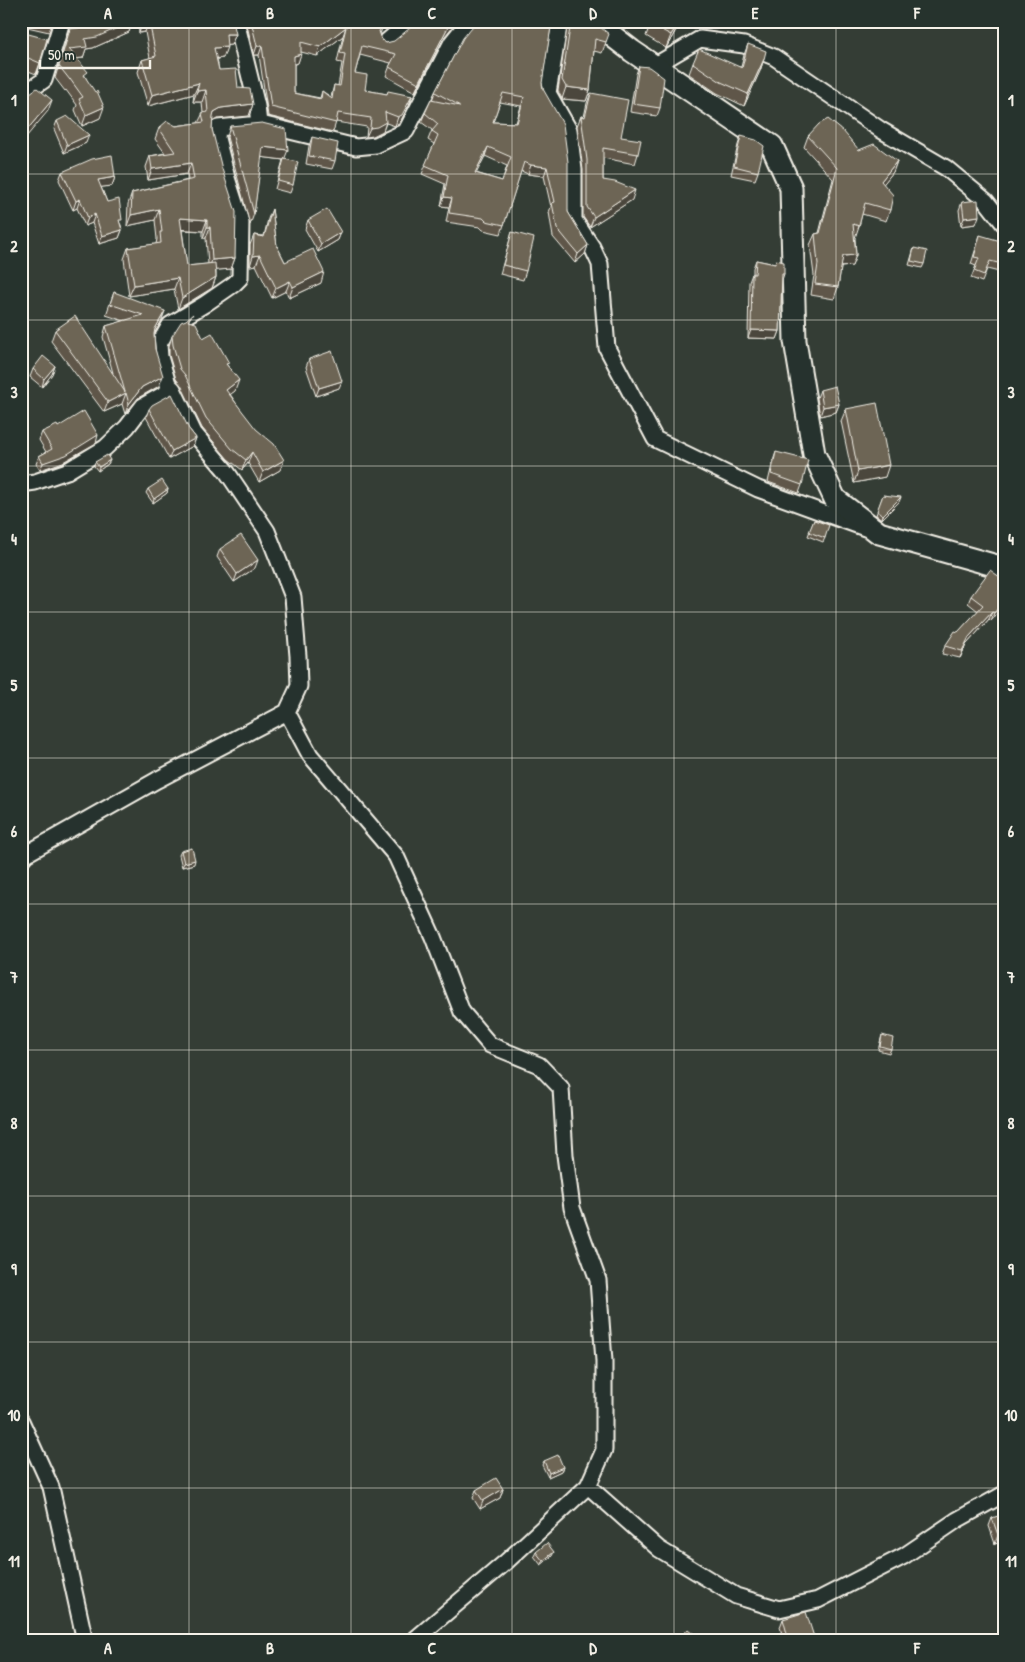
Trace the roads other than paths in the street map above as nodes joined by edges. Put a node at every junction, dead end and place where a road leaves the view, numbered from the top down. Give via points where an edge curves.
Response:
1 (62, 21) edge
2 (236, 21) edge
3 (405, 21) edge
4 (469, 21) edge
5 (560, 21) edge
6 (594, 21) edge
7 (38, 39) edge
8 (385, 43) edge
9 (56, 44) junction
10 (654, 66) junction
11 (21, 96) edge
12 (259, 124) junction
13 (1004, 224) edge
14 (173, 389) junction
15 (21, 484) edge
16 (879, 533) junction
17 (1004, 568) edge
18 (287, 712) junction
19 (21, 860) edge
20 (21, 1421) edge
21 (588, 1486) junction
22 (1004, 1494) edge
23 (85, 1641) edge
24 (413, 1641) edge

1 - 9 street
2 - 12 street
3 - 8 street
4 - 12 street via 452,42 406,131 376,145 356,147
5 - 16 street via 548,93 569,130 574,170 574,220 600,264 606,348 655,439 758,489
6 - 10 main road
7 - 9 street
9 - 11 street via 44,80
10 - 13 street via 700,39 744,45 774,57 881,130 946,168 986,201
10 - 16 main road via 772,146 791,188 795,341 814,454 835,499
12 - 14 street via 218,128 217,138 241,222 240,278 170,325 159,344 168,384
14 - 15 street via 143,406 105,448 67,471
14 - 18 street via 194,433 227,472 267,531 293,596 299,686
16 - 17 main road
18 - 19 street via 157,780 26,854
18 - 21 street via 310,755 396,856 433,937 462,1012 490,1045 539,1065 561,1088 572,1208 598,1280 604,1361 604,1450
20 - 23 street via 52,1487
21 - 22 street via 659,1549 736,1596 779,1608 818,1600 904,1556 956,1520
21 - 24 street

